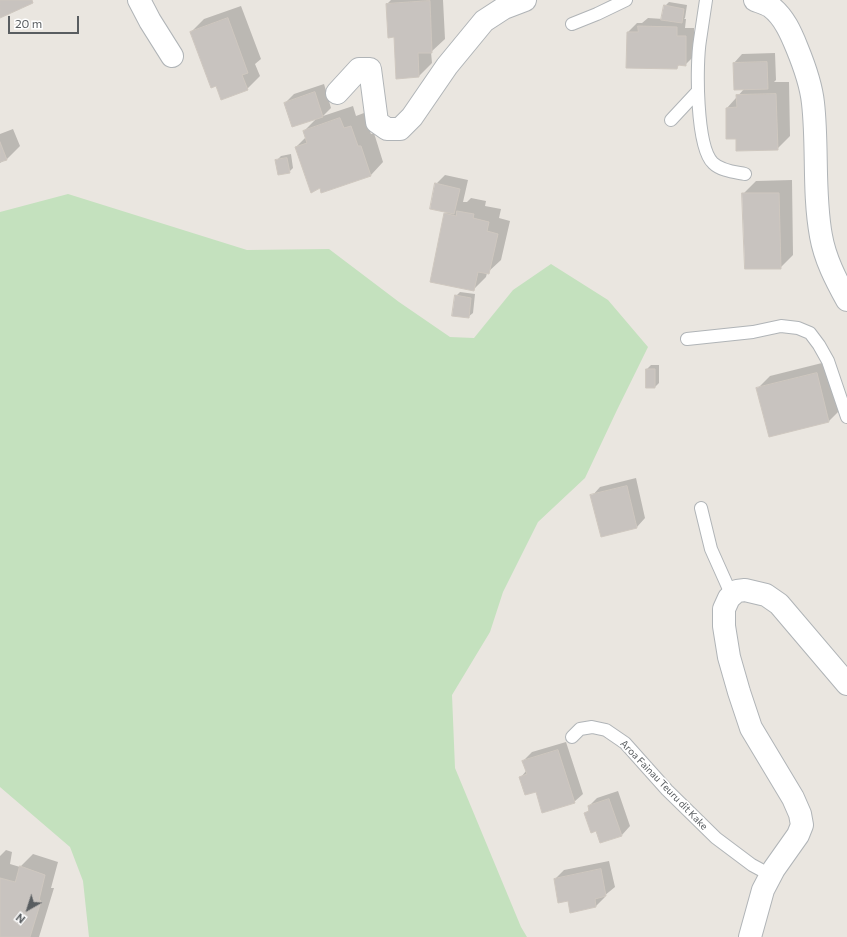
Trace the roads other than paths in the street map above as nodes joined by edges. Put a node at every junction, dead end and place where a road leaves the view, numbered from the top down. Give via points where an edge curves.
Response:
1 (139, 0) edge
2 (525, 0) edge
3 (626, 0) edge
4 (706, 0) edge
5 (755, 0) edge
6 (572, 24) dead end
7 (172, 56) dead end
8 (698, 91) junction
9 (337, 93) dead end
10 (671, 120) dead end
11 (745, 174) dead end
12 (847, 300) edge
13 (687, 340) dead end
14 (847, 417) edge
15 (701, 508) dead end
16 (732, 596) junction
17 (847, 684) edge
18 (572, 737) dead end
19 (773, 872) junction
20 (750, 937) edge

1 - 7 street
2 - 9 street via 504,8 484,21 447,66 412,117 400,129 387,129 378,122 370,69 359,69
3 - 6 lane
4 - 8 lane via 700,40
5 - 12 street via 770,6 784,20 805,69 813,101 816,205 821,238 830,268
8 - 10 lane
8 - 11 lane via 705,147 713,163 728,171
13 - 14 lane via 781,326 798,328 810,333 828,361
15 - 16 lane via 711,550
16 - 17 street via 737,591 745,590 766,595 779,604
16 - 19 street via 724,609 724,626 739,692 752,728 793,798 802,825
18 - 19 lane, Aroa Fainau Teuru dit Kake via 580,729 592,727 606,730 625,743 667,790 716,838 752,865 765,872
19 - 20 street via 763,890

